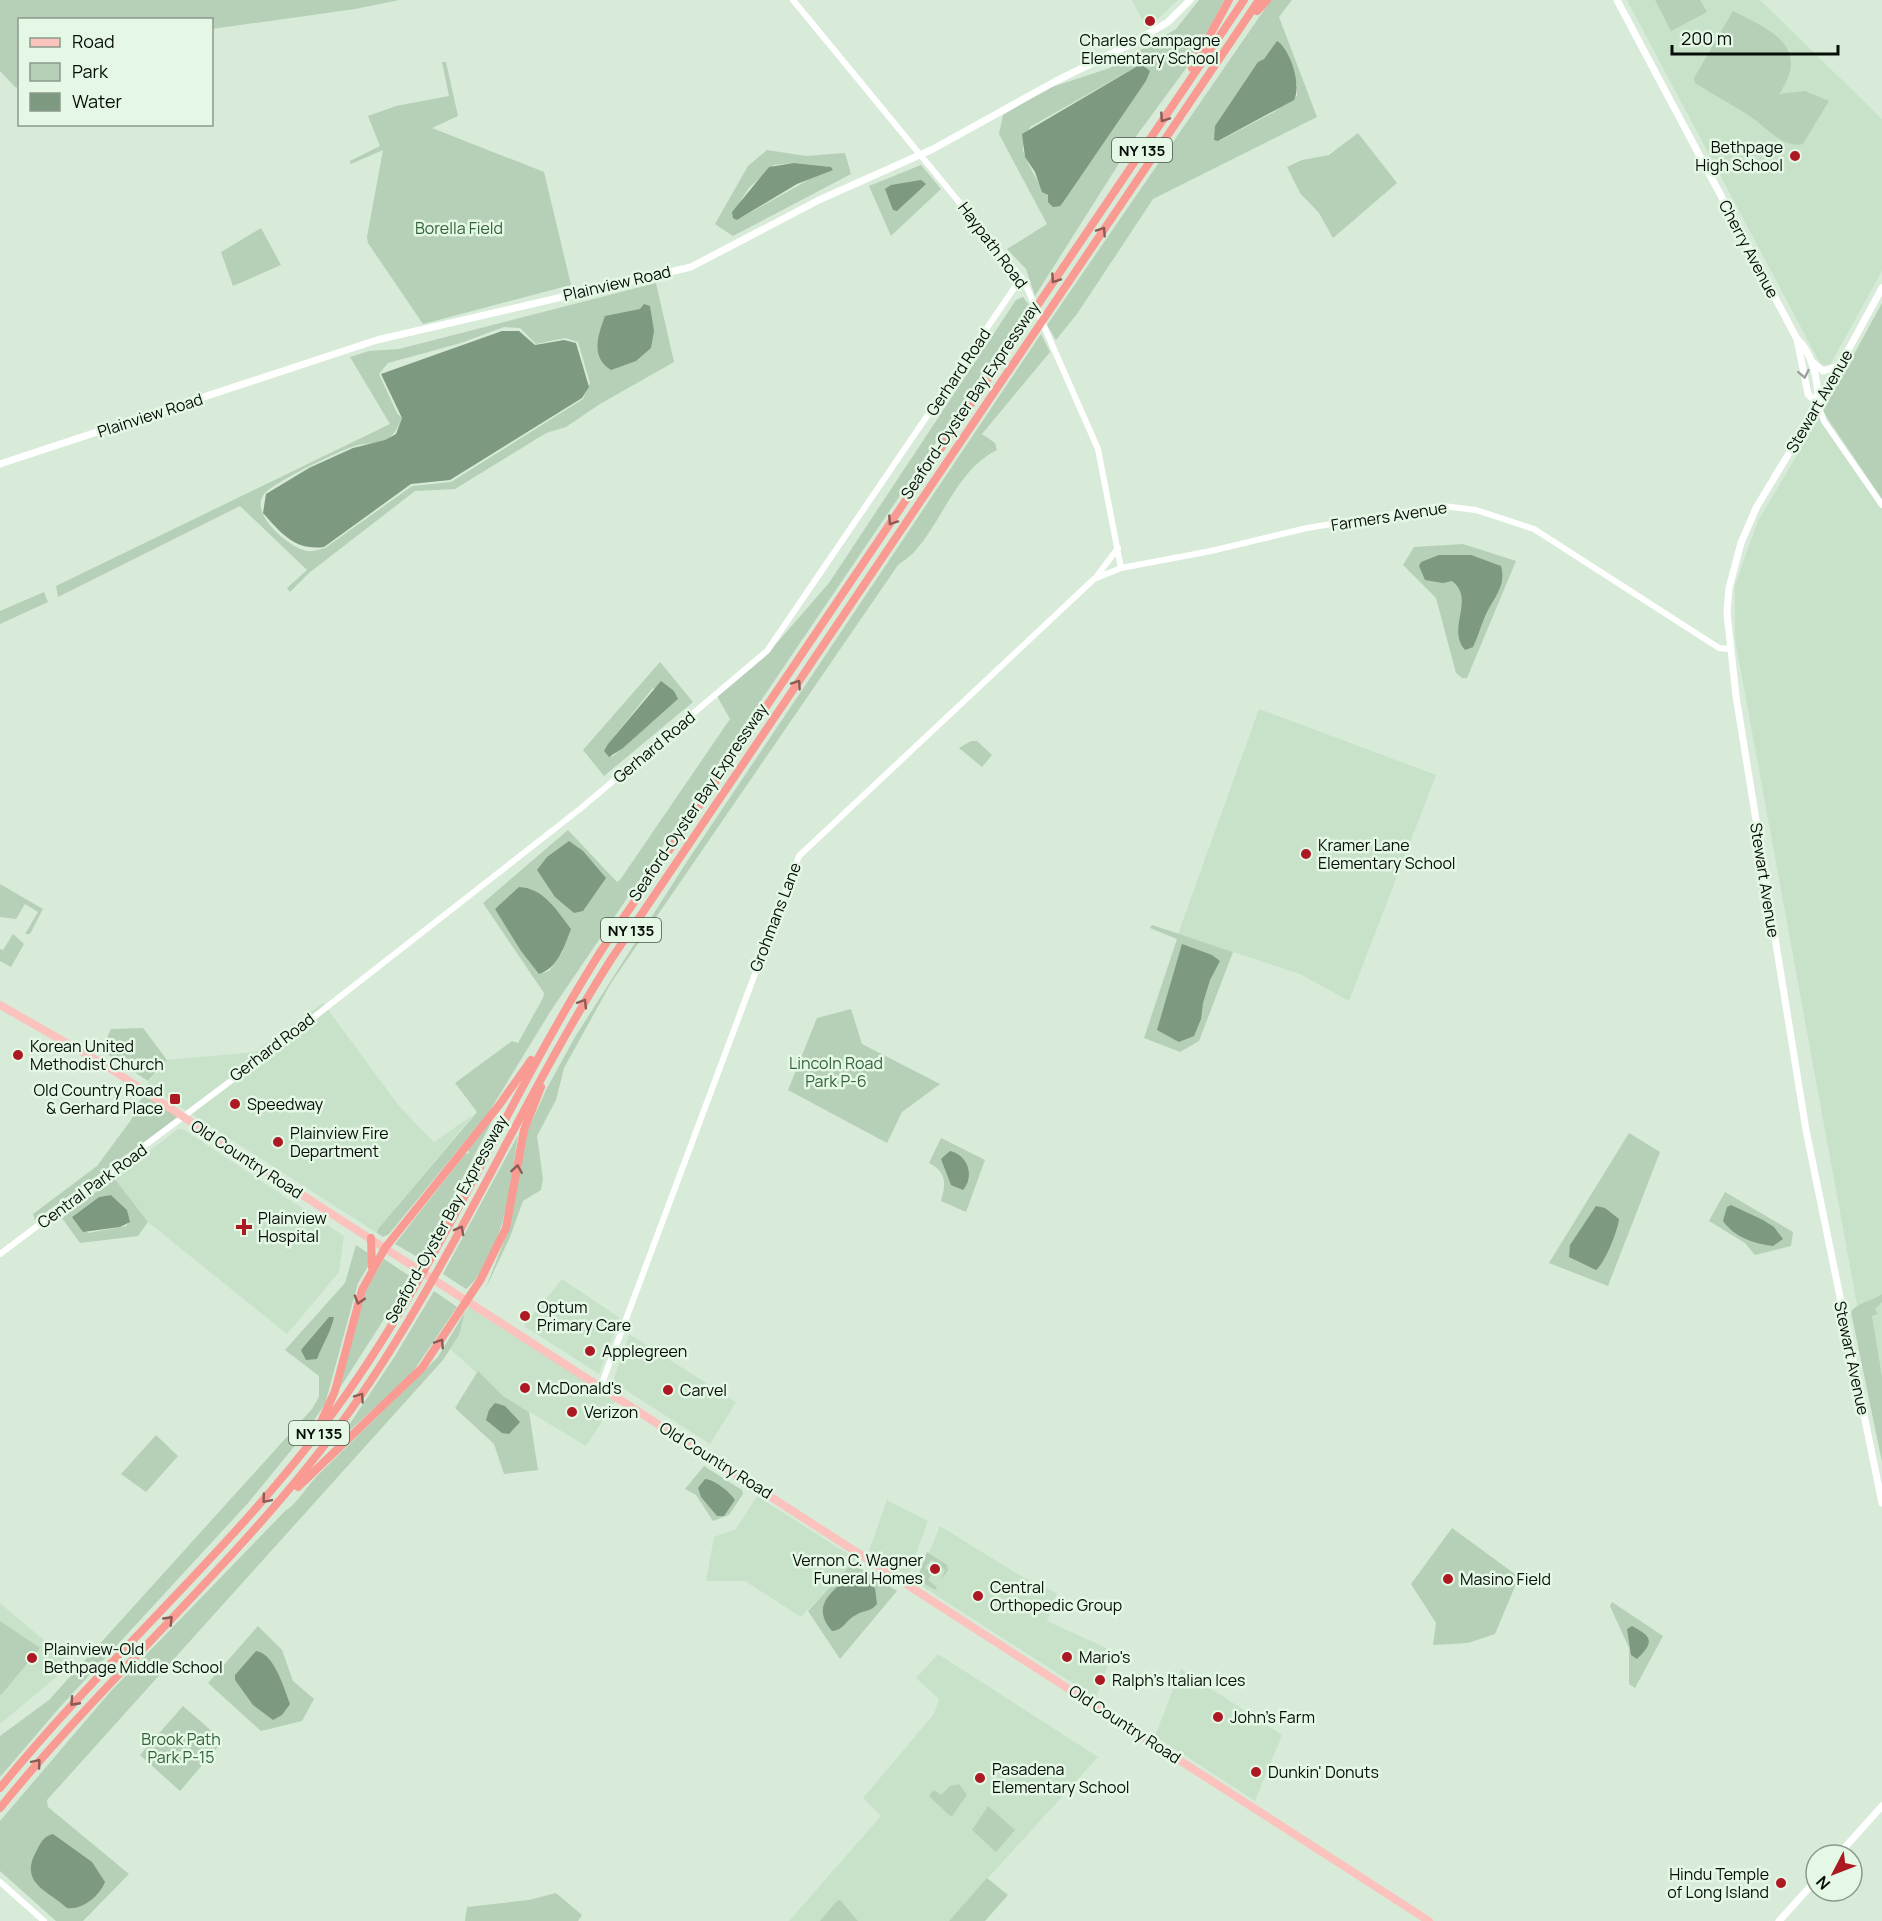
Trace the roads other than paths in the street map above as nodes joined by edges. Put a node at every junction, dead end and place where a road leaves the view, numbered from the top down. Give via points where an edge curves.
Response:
1 (793, 0) edge
2 (1190, 0) edge
3 (1229, 0) edge
4 (1244, 0) edge
5 (1259, 0) edge
6 (1267, 0) edge
7 (1617, 0) edge
8 (1231, 41) junction
9 (1175, 102) junction
10 (921, 155) junction
11 (1024, 281) junction
12 (1882, 288) edge
13 (1797, 339) junction
14 (1810, 360) junction
15 (1840, 365) junction
16 (1818, 405) junction
17 (0, 464) edge
18 (1882, 505) edge
19 (1118, 548) junction
20 (1121, 568) junction
21 (1094, 579) junction
22 (1730, 650) junction
23 (0, 1005) edge
24 (559, 1020) junction
25 (570, 1027) junction
26 (183, 1117) junction
27 (371, 1238) junction
28 (385, 1248) junction
29 (0, 1254) edge
30 (369, 1275) junction
31 (468, 1301) junction
32 (601, 1386) junction
33 (289, 1470) junction
34 (1882, 1503) edge
35 (245, 1541) junction
36 (0, 1788) edge
37 (1882, 1806) edge
38 (0, 1808) edge
39 (1849, 1843) edge
40 (0, 1882) edge
41 (1804, 1893) edge
42 (44, 1921) edge
43 (1429, 1921) edge
44 (1779, 1921) edge

1 - 10 street, Haypath Road
2 - 10 main road, Plainview Road via 1152,32
3 - 9 highway
4 - 9 highway, Seaford-Oyster Bay Expressway / NY 135
5 - 8 highway, Seaford-Oyster Bay Expressway / NY 135
6 - 8 highway
7 - 13 main road, Cherry Avenue
25 -> 8 highway, Seaford-Oyster Bay Expressway / NY 135 via 634,924
9 -> 24 highway, Seaford-Oyster Bay Expressway / NY 135 via 624,917
10 - 11 street, Haypath Road
10 - 17 main road, Plainview Road via 819,200 691,267 377,340
11 - 19 street, Haypath Road via 1098,449
11 - 26 street, Gerhard Road via 1014,288 767,651 580,809
12 - 15 main road, Stewart Avenue
13 - 14 main road, Cherry Avenue
13 -> 16 main road, Cherry Avenue via 1808,394
14 - 15 main road via 1823,371
14 - 16 main road, Cherry Avenue via 1818,383
15 - 16 main road, Stewart Avenue
16 - 18 street via 1824,421
16 - 22 main road, Stewart Avenue via 1744,534 1729,588
19 - 20 street, Haypath Road
19 - 21 street
20 - 21 street, Grohmans Lane
20 - 22 street, Farmers Avenue via 1306,528 1462,506 1534,529 1719,648
21 - 32 street, Grohmans Lane via 799,856
22 - 34 main road, Stewart Avenue via 1806,1130
23 - 26 main road, Old Country Road via 105,1065
24 - 28 highway via 500,1104
24 - 33 highway, Seaford-Oyster Bay Expressway / NY 135 via 404,1305 361,1373
31 -> 25 highway via 506,1228 528,1114
35 -> 25 highway, Seaford-Oyster Bay Expressway / NY 135 via 324,1446 394,1346
26 - 27 main road, Old Country Road
26 - 29 street, Central Park Road
27 - 28 main road, Old Country Road
27 - 30 highway via 374,1264
28 - 30 highway
28 - 31 main road, Old Country Road
30 -> 33 highway via 330,1405
31 - 32 main road, Old Country Road
35 -> 31 highway via 408,1382 431,1356
32 - 43 main road, Old Country Road
33 -> 36 highway, Seaford-Oyster Bay Expressway / NY 135 via 88,1686
38 -> 35 highway, Seaford-Oyster Bay Expressway / NY 135 via 97,1695
37 - 39 main road
40 - 42 street
41 - 44 main road

